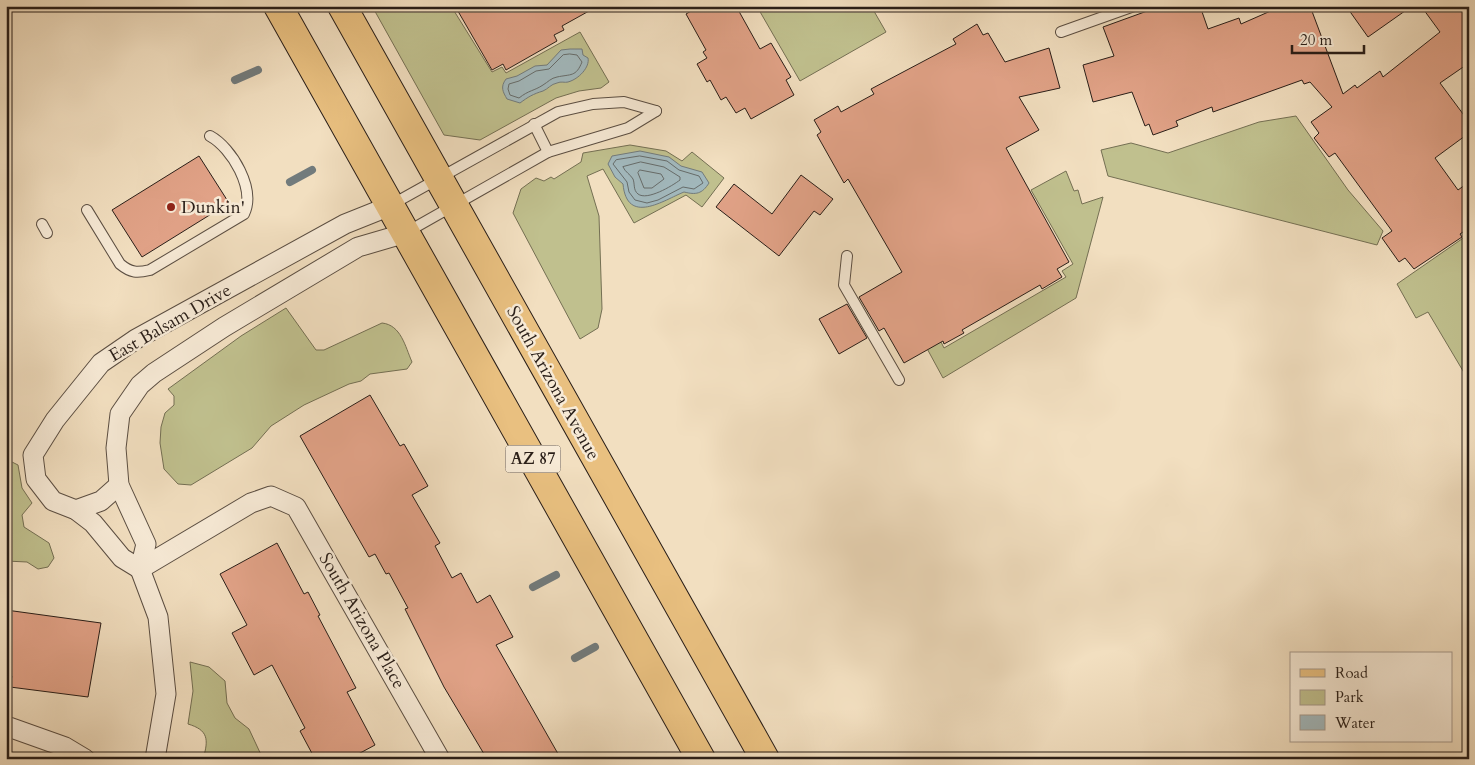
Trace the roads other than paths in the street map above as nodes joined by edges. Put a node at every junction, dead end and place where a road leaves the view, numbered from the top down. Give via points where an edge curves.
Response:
1 (278, 6) edge
2 (342, 6) edge
3 (1134, 6) edge
4 (1061, 32) dead end
5 (534, 124) junction
6 (210, 136) dead end
7 (548, 152) junction
8 (438, 179) junction
9 (454, 205) junction
10 (390, 206) junction
11 (87, 210) dead end
12 (406, 233) junction
13 (847, 256) dead end
14 (899, 380) dead end
15 (119, 486) junction
16 (76, 510) junction
17 (140, 569) junction
18 (6, 726) edge
19 (85, 759) edge
20 (155, 759) edge
21 (440, 759) edge
22 (701, 759) edge
23 (765, 759) edge

1 - 10 main road, AZ 87
2 - 8 main road, South Arizona Avenue / AZ 87
3 - 4 lane
5 - 7 lane
5 - 7 lane via 558,112 594,104 624,102 656,111 628,128
5 - 8 lane
6 - 11 lane via 222,142 244,181 248,206 236,219 150,270 137,273 120,264
7 - 9 lane
8 - 9 main road, South Arizona Avenue / AZ 87
8 - 10 lane
9 - 12 lane
9 - 23 main road, South Arizona Avenue / AZ 87
10 - 12 main road, AZ 87
10 - 16 street, East Balsam Drive via 344,224 136,339 101,363 55,420 33,455 36,479 53,501
12 - 15 street, East Balsam Drive via 358,248 224,327 140,385 120,414 116,448
12 - 22 main road, AZ 87
13 - 14 lane via 844,285
15 - 16 street via 100,501
15 - 17 street, East Balsam Drive via 146,544
16 - 17 street, East Balsam Drive via 105,536 122,558
17 - 20 street via 158,617 166,694
17 - 21 street, South Arizona Place via 251,503 271,496 296,507
18 - 19 street via 65,747

